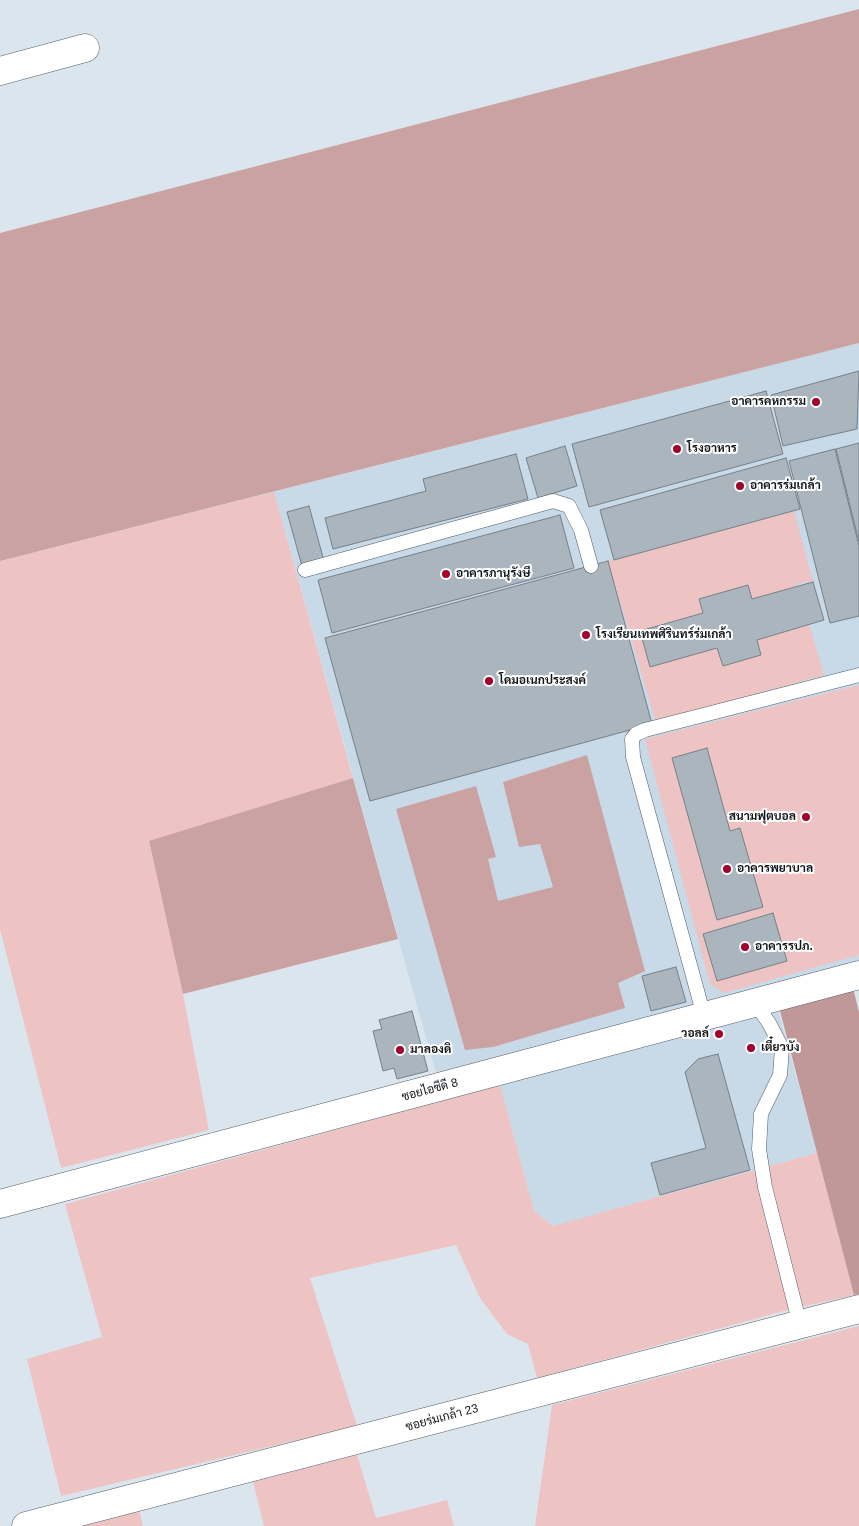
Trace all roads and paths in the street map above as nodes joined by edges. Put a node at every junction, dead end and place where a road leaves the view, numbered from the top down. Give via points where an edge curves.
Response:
1 (85, 48) dead end
2 (0, 71) edge
3 (591, 566) dead end
4 (305, 570) dead end
5 (859, 674) edge
6 (859, 975) edge
7 (755, 1002) junction
8 (704, 1016) junction
9 (0, 1204) edge
10 (859, 1309) edge
11 (800, 1325) junction
12 (26, 1526) edge

1 - 2 street
3 - 4 lane via 569,506 553,501
5 - 8 lane via 635,731 633,757
6 - 7 street, ซอยไอซีดี 8
7 - 8 street, ซอยไอซีดี 8
7 - 11 lane via 782,1048 780,1075 761,1114 759,1149 765,1187
8 - 9 street, ซอยไอซีดี 8
10 - 11 street, ซอยร่มเกล้า 23
11 - 12 street, ซอยร่มเกล้า 23

